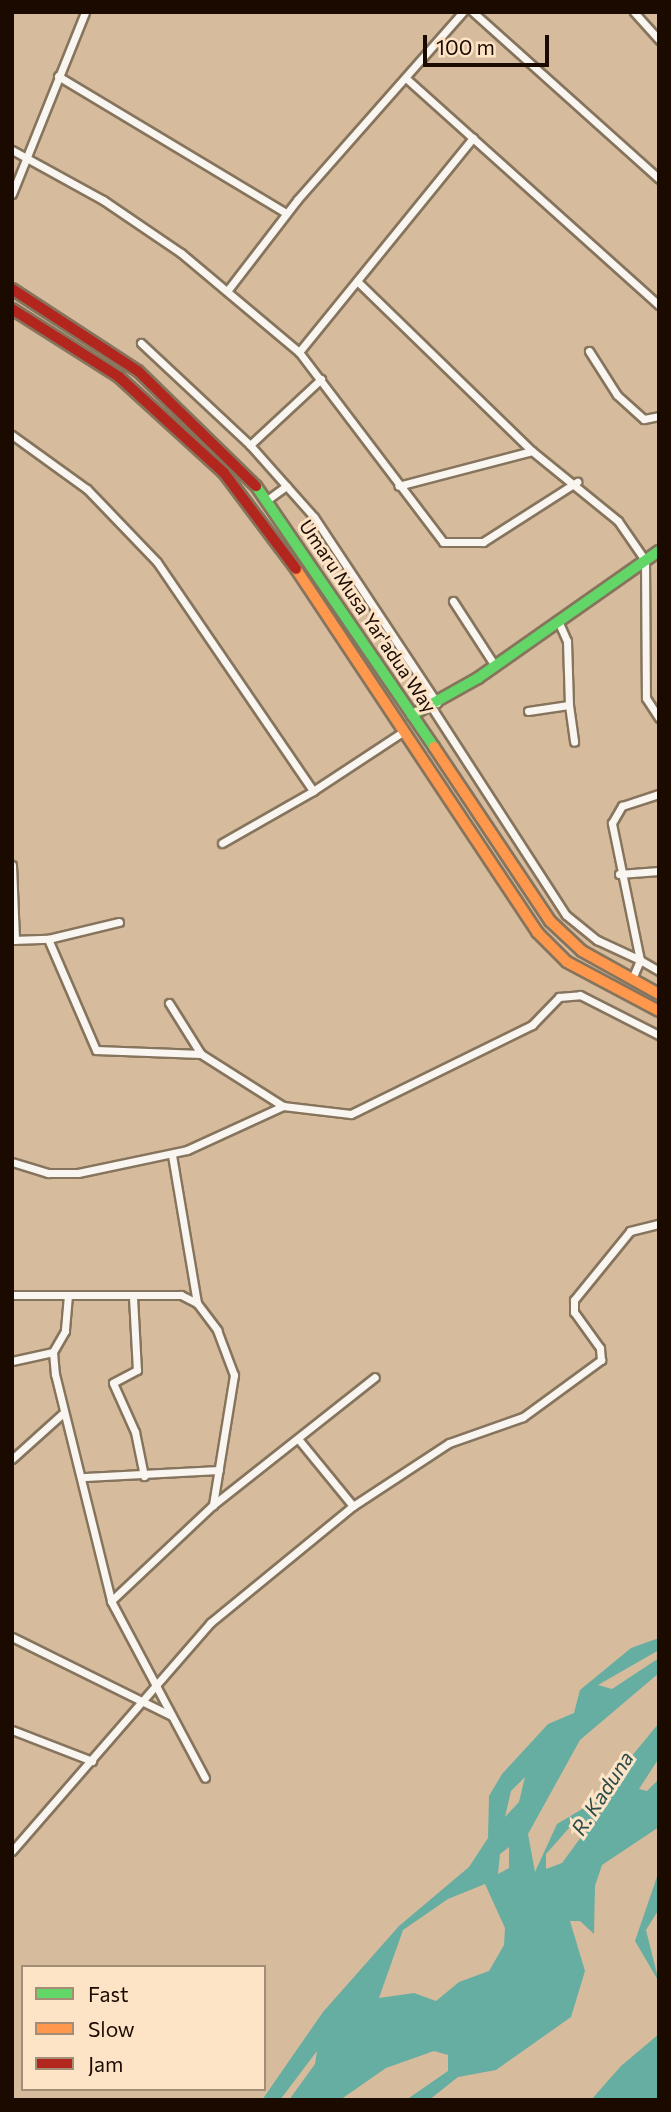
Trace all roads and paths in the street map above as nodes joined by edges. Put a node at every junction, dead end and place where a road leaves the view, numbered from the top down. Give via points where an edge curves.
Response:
1 (85, 12) edge
2 (463, 12) edge
3 (473, 12) edge
4 (634, 12) edge
5 (659, 40) edge
6 (58, 76) junction
7 (408, 80) junction
8 (474, 138) junction
9 (12, 150) edge
10 (28, 158) junction
11 (659, 178) edge
12 (12, 194) edge
13 (286, 213) junction
14 (357, 281) junction
15 (12, 289) edge
16 (226, 291) junction
17 (659, 305) edge
18 (12, 309) edge
19 (141, 343) dead end
20 (589, 351) dead end
21 (299, 352) junction
22 (321, 379) junction
23 (659, 416) edge
24 (12, 435) edge
25 (250, 444) junction
26 (532, 451) junction
27 (577, 482) junction
28 (286, 486) junction
29 (398, 486) junction
30 (267, 500) junction
31 (659, 551) edge
32 (659, 559) edge
33 (645, 564) junction
34 (453, 600) dead end
35 (559, 625) junction
36 (495, 666) junction
37 (569, 705) junction
38 (436, 707) junction
39 (528, 711) dead end
40 (412, 715) junction
41 (659, 718) edge
42 (420, 726) junction
43 (404, 732) junction
44 (574, 742) dead end
45 (313, 791) junction
46 (659, 794) edge
47 (222, 843) dead end
48 (12, 865) edge
49 (659, 872) edge
50 (619, 874) junction
51 (119, 922) dead end
52 (48, 939) junction
53 (14, 940) edge
54 (640, 960) junction
55 (659, 971) edge
56 (632, 979) junction
57 (659, 994) edge
58 (169, 1003) dead end
59 (659, 1011) edge
60 (659, 1035) edge
61 (201, 1054) junction
62 (283, 1106) junction
63 (172, 1155) junction
64 (12, 1162) edge
65 (659, 1224) edge
66 (12, 1295) edge
67 (68, 1295) junction
68 (133, 1297) junction
69 (197, 1303) junction
70 (53, 1352) junction
71 (12, 1362) edge
72 (374, 1377) dead end
73 (63, 1413) junction
74 (299, 1440) junction
75 (13, 1456) edge
76 (219, 1470) junction
77 (144, 1476) junction
78 (85, 1477) junction
79 (213, 1505) junction
80 (353, 1506) junction
81 (111, 1601) junction
82 (12, 1637) edge
83 (156, 1686) junction
84 (142, 1704) junction
85 (172, 1716) junction
86 (12, 1730) edge
87 (92, 1761) junction
88 (205, 1778) dead end
89 (12, 1851) edge

1 - 6 street
2 - 7 street
3 - 11 street
4 - 5 street
6 - 10 street
6 - 13 street
7 - 8 street
7 - 13 street
8 - 14 street
8 - 17 street
9 - 10 street
10 - 12 street
10 - 16 street via 103,200
13 - 16 street
14 - 21 street
14 - 26 street
15 - 30 main road, Umaru Musa Yar'adua Way via 90,335 170,397
16 - 21 street
18 - 43 main road, Umaru Musa Yar'adua Way via 119,377 224,473 264,521
19 - 25 street
20 - 23 street via 617,395 644,419
21 - 22 street
22 - 25 street
22 - 29 street
24 - 45 street via 87,489 157,562
25 - 28 street
26 - 27 street
26 - 29 street
27 - 29 street via 483,541 457,545 443,542
27 - 33 street via 618,521
28 - 30 street
28 - 38 street via 314,517
30 - 40 main road, Umaru Musa Yar'adua Way
31 - 33 main road
32 - 33 main road
33 - 35 main road
33 - 36 main road
33 - 41 street via 646,698
34 - 36 street
35 - 37 street via 567,641
35 - 38 main road
36 - 38 main road
37 - 39 street
37 - 44 street
38 - 40 main road
38 - 42 main road
38 - 54 street via 566,915 597,940
40 - 42 main road, Umaru Musa Yar'adua Way
42 - 56 main road, Umaru Musa Yar'adua Way via 550,921 582,951
43 - 45 street
43 - 59 main road, Umaru Musa Yar'adua Way via 550,947
45 - 47 street
46 - 50 street via 615,814
48 - 53 street
49 - 50 street
50 - 54 street
51 - 52 street
52 - 53 street
52 - 61 street via 96,1049
54 - 55 street
54 - 56 street
56 - 57 main road, Umaru Musa Yar'adua Way
58 - 61 street
60 - 62 street via 580,995 559,997 532,1025 354,1112
61 - 62 street
62 - 63 street
63 - 64 street via 69,1173
63 - 69 street
65 - 80 street via 630,1231 574,1300 574,1312 600,1348 601,1360 523,1418 449,1443
66 - 67 street
67 - 68 street
67 - 70 street via 65,1331
68 - 69 street via 181,1295
68 - 77 street via 137,1370 113,1383 135,1432
69 - 76 street via 217,1330 234,1375
70 - 71 street
70 - 73 street
72 - 74 street
73 - 75 street
73 - 78 street
74 - 79 street
74 - 80 street
76 - 77 street
76 - 79 street
77 - 78 street
78 - 81 street
79 - 81 street
80 - 83 street via 186,1643
81 - 83 street
82 - 84 street via 54,1653
83 - 84 street
83 - 85 street
84 - 85 street
84 - 87 street
85 - 88 street
86 - 87 street
87 - 89 street

